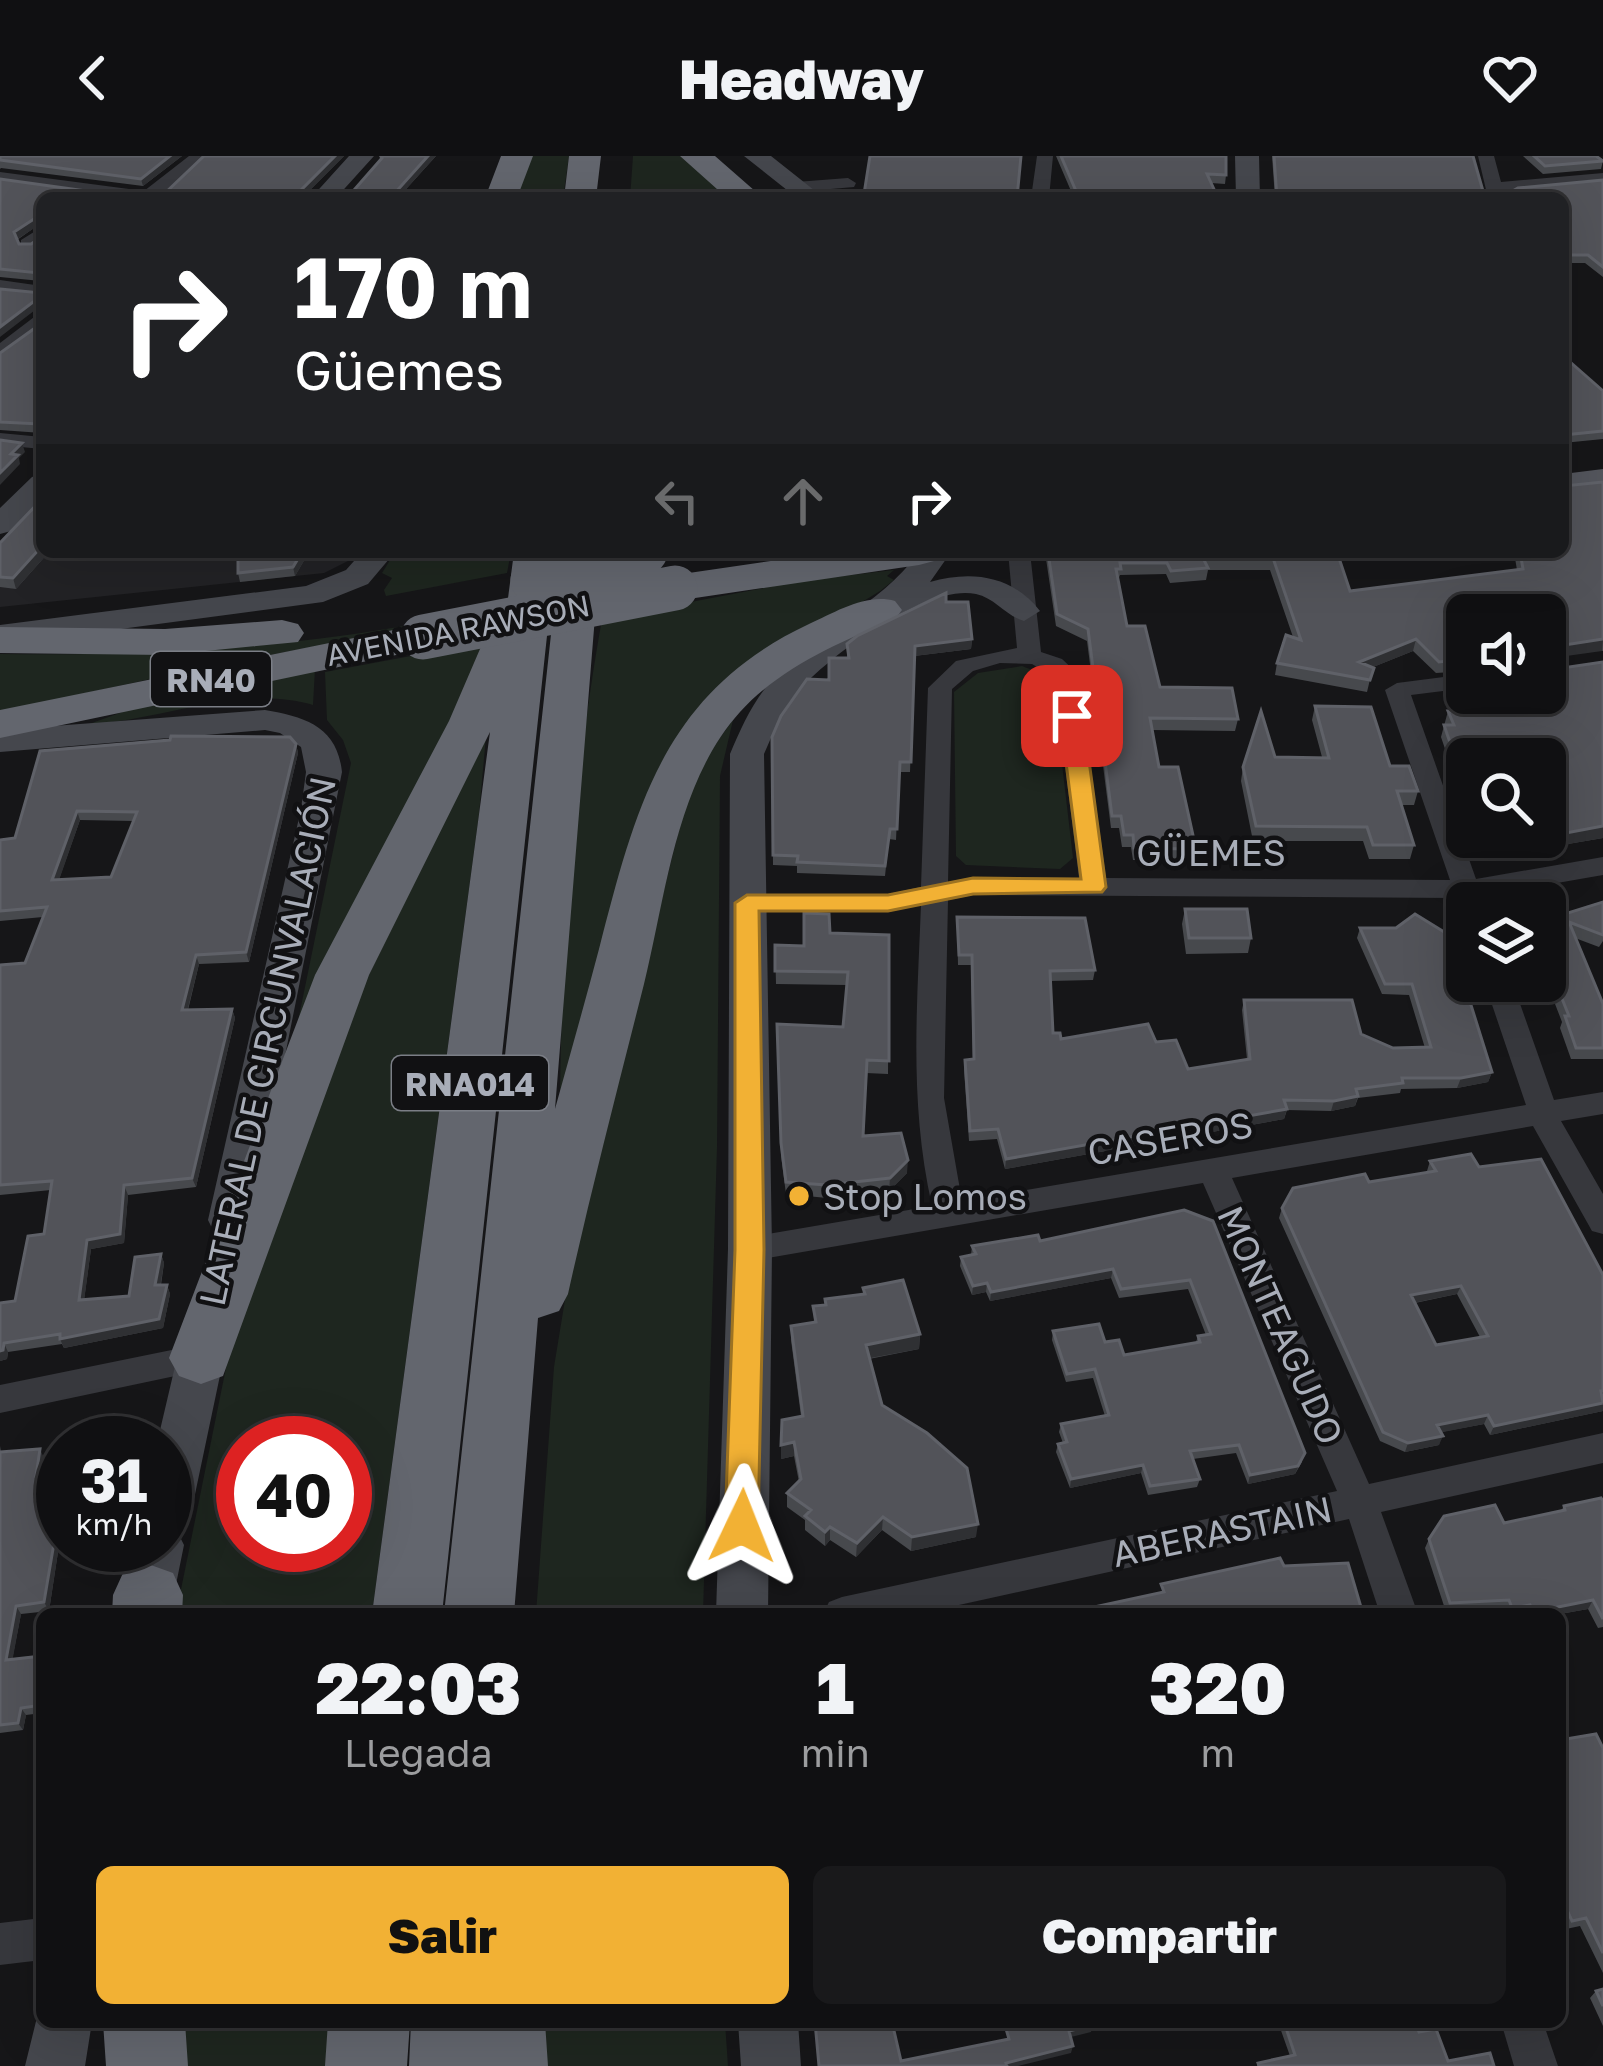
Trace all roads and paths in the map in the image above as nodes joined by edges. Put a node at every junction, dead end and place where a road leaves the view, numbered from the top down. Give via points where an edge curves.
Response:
1 (199, 156) edge
2 (362, 156) edge
3 (517, 156) edge
4 (585, 156) edge
5 (696, 156) edge
6 (756, 156) edge
7 (1045, 156) edge
8 (1247, 156) edge
9 (1486, 156) edge
10 (0, 177) edge
11 (1603, 178) edge
12 (848, 184) edge
13 (81, 192) edge
14 (158, 192) edge
15 (329, 192) edge
16 (502, 192) edge
17 (581, 192) edge
18 (739, 192) edge
19 (803, 192) edge
20 (809, 192) edge
21 (1041, 192) edge
22 (1249, 192) edge
23 (1496, 192) edge
24 (1503, 192) edge
25 (0, 286) edge
26 (36, 291) edge
27 (36, 321) edge
28 (0, 353) edge
29 (0, 439) edge
30 (36, 442) edge
31 (1603, 453) edge
32 (1569, 457) edge
33 (1603, 479) edge
34 (1569, 483) edge
35 (36, 489) edge
36 (0, 525) edge
37 (374, 558) edge
38 (532, 558) edge
39 (533, 558) edge
40 (578, 558) edge
41 (591, 558) edge
42 (715, 558) edge
43 (824, 558) edge
44 (931, 558) edge
45 (1020, 558) edge
46 (665, 568) edge
47 (880, 610) junction
48 (1024, 610) junction
49 (435, 616) junction
50 (0, 638) edge
51 (1030, 657) junction
52 (566, 677) junction
53 (1446, 684) edge
54 (0, 724) edge
55 (0, 742) edge
56 (1603, 866) edge
57 (1464, 882) edge
58 (1532, 882) edge
59 (1094, 887) junction
60 (935, 894) junction
61 (1446, 895) edge
62 (747, 903) junction
63 (1505, 1002) edge
64 (1603, 1103) edge
65 (1544, 1113) junction
66 (1214, 1171) junction
67 (950, 1215) junction
68 (1603, 1222) edge
69 (749, 1250) junction
70 (201, 1358) junction
71 (0, 1399) edge
72 (188, 1416) edge
73 (1603, 1448) edge
74 (488, 1502) junction
75 (1359, 1502) junction
76 (408, 1608) edge
77 (479, 1608) edge
78 (742, 1608) edge
79 (870, 1608) edge
80 (1397, 1608) edge
81 (36, 1940) edge
82 (0, 1944) edge
83 (61, 2028) edge
84 (144, 2028) edge
85 (369, 2028) edge
86 (452, 2028) edge
87 (504, 2028) edge
88 (768, 2028) edge
89 (1524, 2028) edge
90 (55, 2066) edge
91 (147, 2066) edge
92 (366, 2066) edge
93 (450, 2066) edge
94 (507, 2066) edge
95 (771, 2066) edge
96 (1536, 2066) edge

1 - 14 street
2 - 15 street
3 - 16 highway
4 - 17 highway
5 - 18 highway
6 - 19 street
7 - 21 street
8 - 22 street
9 - 23 street
10 - 13 street
11 - 24 street
12 - 20 street
25 - 26 street
27 - 28 street
29 - 30 street
31 - 32 main road
33 - 34 main road
35 - 36 street
37 - 50 street via 357,577 312,595
38 - 70 highway via 472,722 343,975
39 - 76 highway, RNA014
40 - 52 highway, RNA014
41 - 52 highway
42 - 46 highway, AVENIDA RAWSON / RN40
43 - 46 highway, AVENIDA RAWSON / RN40
44 - 47 street
45 - 48 street
46 - 49 highway, AVENIDA RAWSON / RN40, bridge
47 - 48 street via 971,582 997,587
47 - 62 street via 789,677 760,717 746,771
47 - 74 highway via 747,681 682,761 553,1226
48 - 51 street
49 - 50 highway, AVENIDA RAWSON / RN40 via 203,640
49 - 54 highway, AVENIDA RAWSON / RN40
51 - 59 street via 1066,674
51 - 60 street via 973,661 940,688
52 - 74 highway, RNA014
53 - 57 street via 1397,690
55 - 70 street, LATERAL DE CIRCUNVALACIÓN via 247,720 300,728 323,752 323,791
56 - 58 street, GÜEMES
59 - 60 street, GÜEMES via 973,886
59 - 61 street, GÜEMES
60 - 62 street, GÜEMES via 888,903
60 - 67 street via 930,1114
62 - 69 street
63 - 65 street
64 - 65 street, CASEROS
65 - 66 street, CASEROS
65 - 68 street
66 - 67 street, CASEROS
66 - 75 street, MONTEAGUDO
67 - 69 street, CASEROS
69 - 78 street
70 - 71 street
70 - 72 street, LATERAL DE CIRCUNVALACIÓN
73 - 75 street, ABERASTAIN
74 - 77 highway, RNA014
75 - 79 street, ABERASTAIN
75 - 80 street, MONTEAGUDO
81 - 82 street
83 - 90 street
84 - 91 highway
85 - 92 highway
86 - 93 highway
87 - 94 highway
88 - 95 street
89 - 96 street

